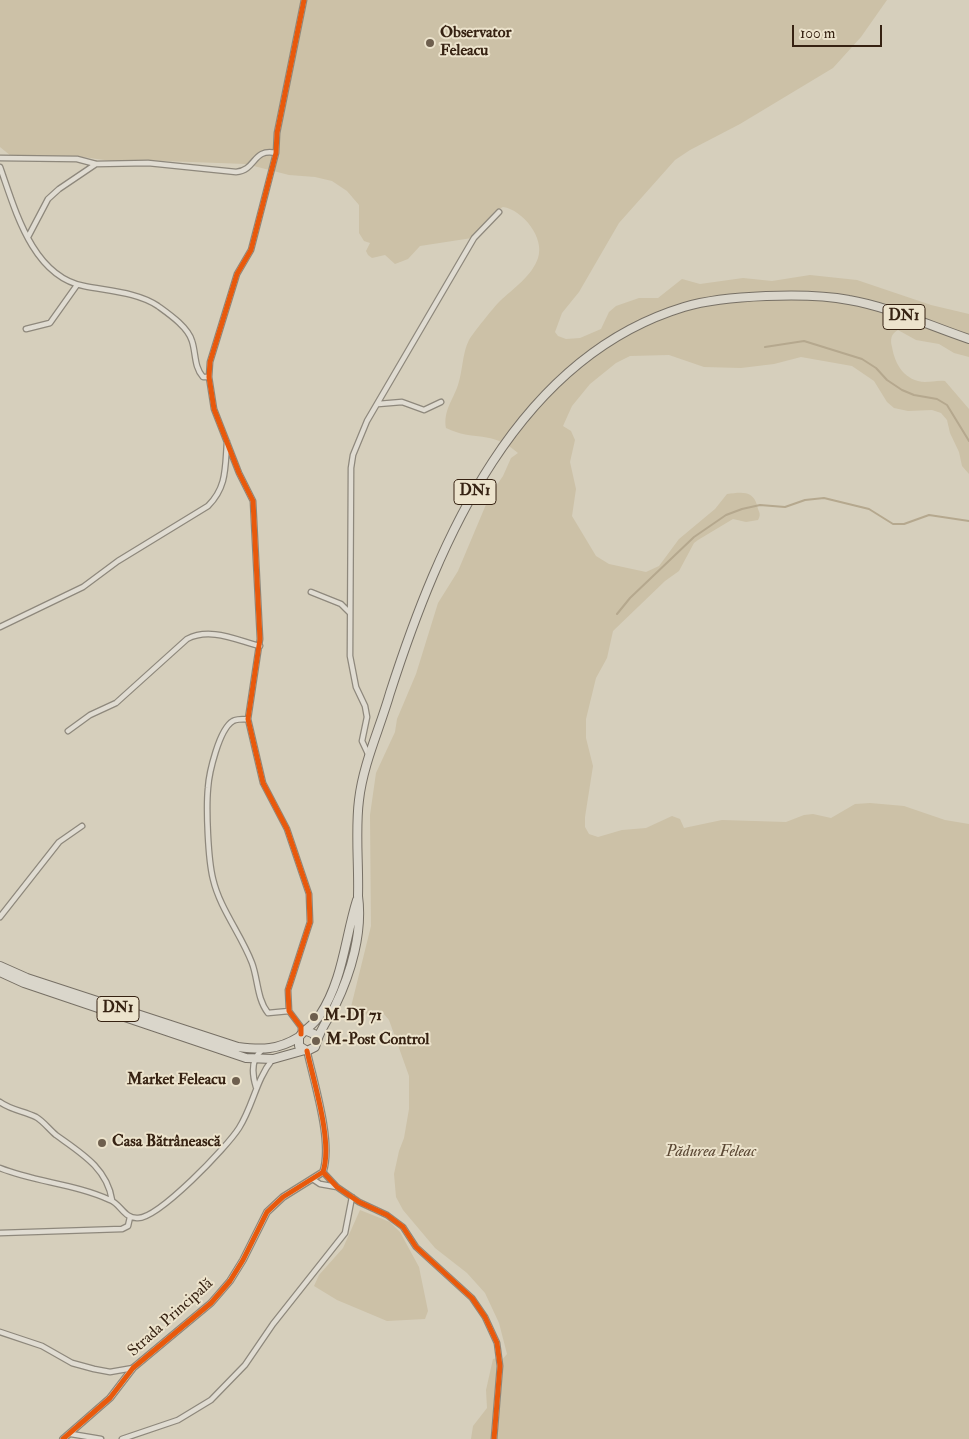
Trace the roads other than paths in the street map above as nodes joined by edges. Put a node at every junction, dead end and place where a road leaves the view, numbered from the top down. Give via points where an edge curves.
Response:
1 (304, 0) edge
2 (276, 153) junction
3 (0, 158) edge
4 (96, 164) junction
5 (0, 166) edge
6 (499, 212) dead end
7 (28, 237) junction
8 (76, 285) junction
9 (26, 329) dead end
10 (969, 339) edge
11 (209, 377) junction
12 (441, 402) dead end
13 (378, 404) junction
14 (228, 441) junction
15 (311, 592) dead end
16 (351, 614) junction
17 (0, 626) edge
18 (260, 646) junction
19 (248, 719) junction
20 (68, 731) dead end
21 (370, 757) junction
22 (82, 826) dead end
23 (358, 896) junction
24 (0, 917) edge
25 (0, 966) edge
26 (0, 972) edge
27 (289, 1011) junction
28 (302, 1034) junction
29 (317, 1041) junction
30 (262, 1050) junction
31 (306, 1051) junction
32 (254, 1059) junction
33 (273, 1059) junction
34 (256, 1087) junction
35 (0, 1102) edge
36 (0, 1168) edge
37 (323, 1172) junction
38 (314, 1180) junction
39 (337, 1187) junction
40 (352, 1197) junction
41 (112, 1200) junction
42 (130, 1217) junction
43 (0, 1233) edge
44 (0, 1332) edge
45 (133, 1368) junction
46 (71, 1434) junction
47 (64, 1439) edge
48 (101, 1439) edge
49 (122, 1439) edge
50 (494, 1439) edge

1 - 2 street via 277,133
2 - 4 street via 267,151 260,154 248,169 236,172 148,164
2 - 11 street via 251,250 237,274 210,362
3 - 4 street via 77,159
4 - 7 street via 48,199
5 - 7 street
6 - 13 street via 474,238
7 - 8 street via 40,259
8 - 9 street via 50,323
8 - 11 street via 137,297 158,306 191,336 198,370 203,377
10 - 21 main road, DN1 via 868,304 839,298 750,298 704,302 683,307 619,336 573,369 503,445 467,507 408,638
11 - 14 street via 214,409
12 - 13 street via 424,410 402,402
13 - 16 street via 359,439 351,468
14 - 17 street via 223,485 208,506 118,561 83,588
14 - 18 street via 239,474 253,501
15 - 16 street via 341,604
16 - 21 street via 350,656 356,688 365,706 362,741
18 - 19 street
18 - 20 street via 209,632 198,634 187,639 116,703 90,715
19 - 27 street via 263,783 287,829 309,894 310,922 288,990
19 - 27 street via 234,720 222,733 208,787 212,873 221,902 248,952 264,1009 274,1014
21 - 23 main road, DN1 via 358,805
22 - 24 street via 60,842
23 - 28 main road, DN1 via 334,987 321,1015
23 - 29 main road, DN1 via 360,923 347,975
25 - 30 main road, DN1 via 172,1027 238,1048
26 - 32 main road, DN1
27 - 28 street via 301,1027
28 - 29 main road via 314,1034
28 - 30 main road, DN1 via 278,1048
28 - 31 main road via 299,1046
29 - 31 main road, DN1 via 315,1047
30 - 32 street
31 - 33 main road, DN1
31 - 37 street via 325,1139 327,1157
32 - 33 main road, DN1
32 - 34 street
33 - 34 street
34 - 42 street via 246,1114 228,1143 171,1199 149,1215
35 - 41 street via 36,1117 86,1156 100,1170 110,1187
36 - 41 street
37 - 38 street, Strada Principală
37 - 39 street
38 - 39 street
38 - 45 street, Strada Principală via 282,1197 267,1212 230,1282 211,1303
39 - 40 street
40 - 49 street via 345,1234 273,1324 245,1365 203,1406 178,1420
40 - 50 street via 403,1227 416,1247 472,1298 485,1317 496,1343 500,1366
41 - 42 street
42 - 43 street via 128,1226 122,1229
44 - 45 street via 42,1346 72,1363 94,1370 110,1372
45 - 46 street, Strada Principală via 110,1398
46 - 47 street, Strada Principală
46 - 48 street

